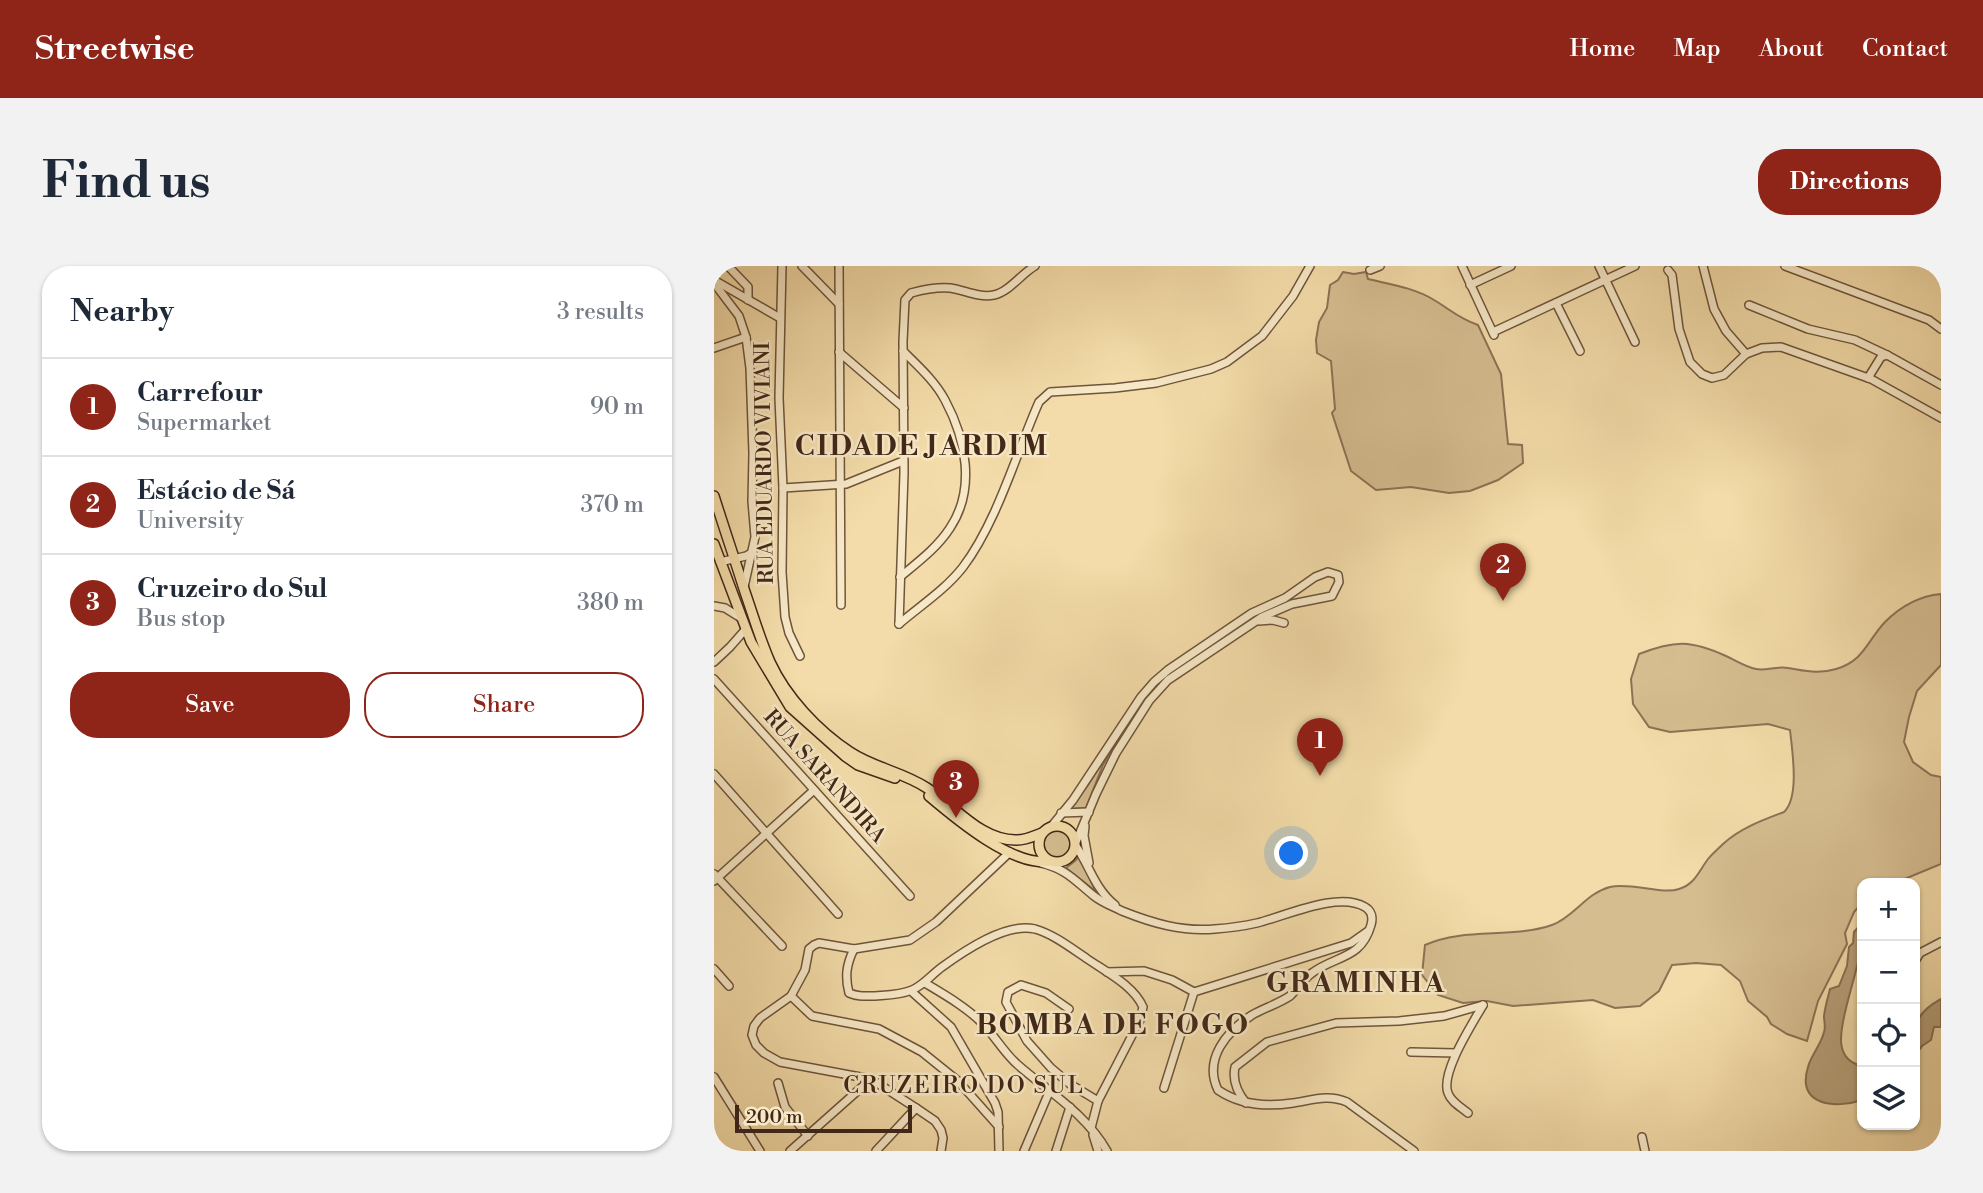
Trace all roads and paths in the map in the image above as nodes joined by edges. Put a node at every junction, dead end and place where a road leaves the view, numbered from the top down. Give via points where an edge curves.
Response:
1 (728, 266) edge
2 (782, 266) edge
3 (802, 266) edge
4 (839, 266) edge
5 (1035, 266) edge
6 (1310, 266) edge
7 (1380, 266) edge
8 (1462, 266) edge
9 (1511, 266) edge
10 (1599, 266) edge
11 (1635, 266) edge
12 (1703, 266) edge
13 (1786, 266) edge
14 (1931, 266) edge
15 (1941, 268) edge
16 (1370, 270) dead end
17 (1668, 270) dead end
18 (1606, 280) junction
19 (714, 282) edge
20 (1470, 285) junction
21 (748, 300) junction
22 (1556, 303) junction
23 (839, 304) junction
24 (1749, 306) dead end
25 (780, 318) junction
26 (1941, 329) edge
27 (746, 337) junction
28 (1635, 342) dead end
29 (714, 348) edge
30 (903, 351) junction
31 (1580, 351) dead end
32 (839, 352) junction
33 (1746, 354) junction
34 (1887, 355) junction
35 (1868, 378) junction
36 (1941, 385) edge
37 (904, 408) junction
38 (1941, 418) edge
39 (903, 461) junction
40 (839, 485) junction
41 (783, 488) junction
42 (714, 496) edge
43 (714, 544) edge
44 (753, 552) junction
45 (734, 558) junction
46 (720, 562) junction
47 (900, 577) junction
48 (744, 588) junction
49 (1285, 602) junction
50 (841, 605) dead end
51 (714, 606) edge
52 (741, 618) junction
53 (1284, 623) dead end
54 (1249, 626) junction
55 (745, 630) junction
56 (751, 642) junction
57 (730, 647) junction
58 (800, 656) dead end
59 (714, 662) edge
60 (714, 679) edge
61 (714, 774) edge
62 (814, 790) junction
63 (1089, 812) junction
64 (1085, 822) junction
65 (1053, 823) junction
66 (767, 833) junction
67 (1007, 839) junction
68 (1076, 844) junction
69 (1010, 852) junction
70 (1048, 862) junction
71 (1062, 870) junction
72 (1091, 875) junction
73 (715, 877) edge
74 (910, 896) dead end
75 (1121, 910) junction
76 (838, 914) dead end
77 (1369, 931) junction
78 (1941, 943) edge
79 (782, 947) dead end
80 (854, 949) junction
81 (1920, 953) edge
82 (714, 969) edge
83 (1106, 972) junction
84 (925, 983) junction
85 (729, 986) dead end
86 (911, 991) junction
87 (1194, 992) junction
88 (791, 996) junction
89 (1069, 1009) dead end
90 (1411, 1052) dead end
91 (1456, 1053) junction
92 (714, 1077) edge
93 (872, 1079) junction
94 (778, 1083) dead end
95 (1164, 1088) dead end
96 (1050, 1090) junction
97 (1098, 1101) junction
98 (1247, 1103) junction
99 (1070, 1107) junction
100 (916, 1108) junction
101 (1468, 1113) dead end
102 (999, 1126) junction
103 (1091, 1129) junction
104 (808, 1136) junction
105 (1642, 1137) dead end
106 (760, 1151) edge
107 (790, 1151) edge
108 (876, 1151) edge
109 (941, 1151) edge
110 (999, 1151) edge
111 (1024, 1151) edge
112 (1056, 1151) edge
113 (1098, 1151) edge
114 (1107, 1151) edge
115 (1415, 1151) edge
116 (1645, 1151) edge

1 - 21 street via 748,286
2 - 25 street, RUA EDUARDO VIVIANI
3 - 23 street
4 - 23 street
5 - 30 street via 994,295 950,288 911,293 905,300
6 - 47 street via 1262,336 1227,362 1156,383 1050,392 1040,402 1000,498 962,568 899,624
7 - 16 street
8 - 20 street
9 - 20 street
10 - 18 street
11 - 18 street
12 - 33 street via 1714,309
13 - 26 street via 1930,320
14 - 15 street
17 - 33 street via 1690,362 1712,378 1724,375
18 - 22 street
18 - 28 street
19 - 21 street
19 - 27 street via 739,316
20 - 22 street via 1493,334
21 - 25 street
22 - 31 street
23 - 32 street
24 - 34 street
25 - 41 street, RUA EDUARDO VIVIANI
27 - 29 street
27 - 44 street
30 - 37 street
30 - 47 street via 945,399 961,437 966,474 961,506 950,528
32 - 37 street
32 - 40 street
33 - 35 street via 1781,347
34 - 35 street
34 - 36 street
35 - 38 street
37 - 39 street
39 - 40 street
39 - 47 street
40 - 41 street
40 - 50 street
41 - 58 street, RUA EDUARDO VIVIANI via 785,617
42 - 45 main road
43 - 46 main road
44 - 45 street
44 - 48 street
45 - 46 street
45 - 48 main road
46 - 52 main road
48 - 67 main road via 771,663 806,714 849,752 926,787 986,833
49 - 49 street via 1332,596 1339,578 1335,572 1315,577
49 - 54 street
49 - 65 street via 1252,613 1154,682
51 - 52 street
52 - 55 main road
53 - 54 street via 1263,620
54 - 63 street via 1168,680 1155,694 1116,753
55 - 56 main road
55 - 57 street
56 - 57 street
56 - 69 main road via 790,707 845,756 924,792 981,837
57 - 59 street
60 - 62 street, RUA SARANDIRA
61 - 66 street
62 - 66 street
62 - 74 street, RUA SARANDIRA
63 - 64 street
63 - 65 street
64 - 68 street
64 - 72 street
65 - 67 main road
65 - 67 main road via 1026,839
65 - 68 main road via 1072,832
65 - 70 main road via 1040,838 1040,850
66 - 73 street
66 - 76 street
68 - 70 main road via 1069,858
68 - 72 street
69 - 70 main road
69 - 80 street via 910,940
70 - 71 street
70 - 71 street
71 - 75 street via 1094,896
72 - 75 street
73 - 79 street
75 - 77 street via 1164,926 1214,929 1258,923 1330,902 1352,903 1370,911
77 - 87 street via 1351,943
77 - 98 street via 1351,955 1310,974 1291,995 1252,1015 1228,1034 1217,1050 1215,1083 1218,1090
78 - 81 street
80 - 86 street via 845,979 849,993 859,997
80 - 88 street via 814,945
82 - 85 street
83 - 84 street via 1063,943 1034,929 1016,928 986,939
83 - 87 street via 1144,971
83 - 97 street via 1138,996 1143,1007
84 - 86 street
84 - 96 street via 981,1022 1014,1062
86 - 102 street via 950,1027 995,1103
87 - 95 street
88 - 93 street via 754,1026 756,1045 780,1062
88 - 102 street via 812,1016 879,1029 922,1052 958,1081
89 - 97 street via 1046,993 1021,985 1008,992 1006,1002 1027,1041 1051,1068
90 - 91 street
91 - 98 street via 1483,1005 1444,1016 1336,1023 1267,1042 1241,1061 1233,1077
91 - 101 street via 1447,1091
92 - 106 street
93 - 100 street
93 - 104 street
94 - 104 street via 785,1107
96 - 99 street
96 - 111 street
97 - 103 street
98 - 115 street via 1338,1098
99 - 103 street
99 - 112 street
100 - 108 street
100 - 109 street via 941,1130
102 - 110 street
103 - 113 street
103 - 114 street
104 - 107 street
105 - 116 street

